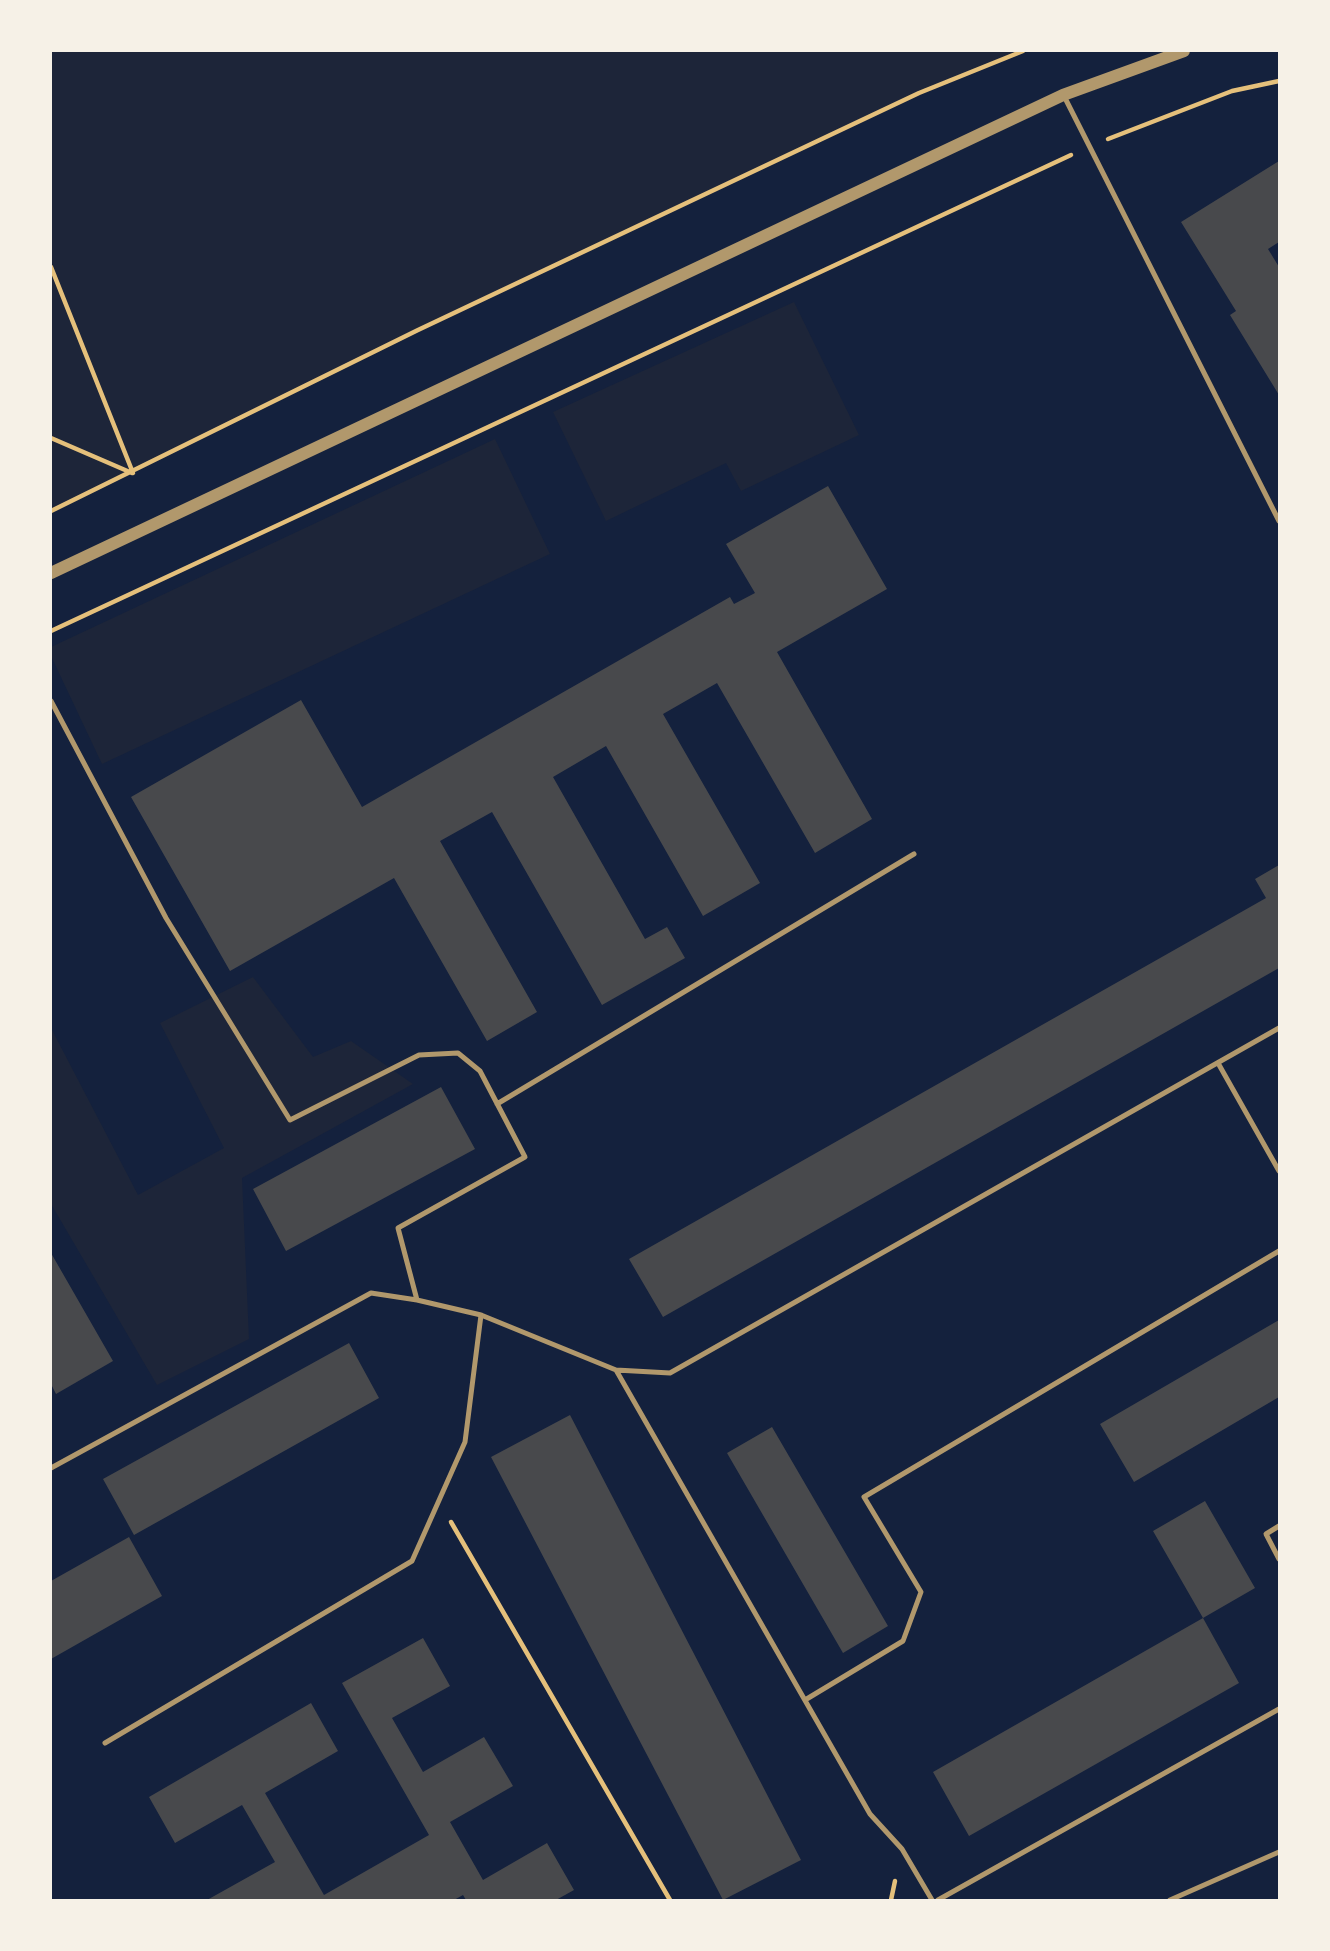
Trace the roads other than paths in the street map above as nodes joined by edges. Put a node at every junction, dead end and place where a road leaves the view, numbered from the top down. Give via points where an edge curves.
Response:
1 (1184, 51) edge
2 (1063, 95) junction
3 (1279, 521) edge
4 (51, 573) edge
5 (51, 701) edge
6 (914, 854) dead end
7 (1279, 1028) edge
8 (1218, 1063) junction
9 (497, 1104) junction
10 (1279, 1171) edge
11 (1279, 1251) edge
12 (417, 1300) junction
13 (481, 1315) junction
14 (616, 1370) junction
15 (51, 1468) edge
16 (1279, 1526) edge
17 (1279, 1559) edge
18 (805, 1700) junction
19 (1279, 1709) edge
20 (104, 1743) dead end
21 (1279, 1852) edge
22 (932, 1900) edge
23 (938, 1900) edge
24 (1170, 1900) edge

1 - 2 street
2 - 3 lane
2 - 4 street
5 - 9 lane via 166,918 290,1120 419,1055 458,1052 480,1071
6 - 9 lane
7 - 8 lane
8 - 10 lane
8 - 14 lane via 670,1373
9 - 12 lane via 525,1157 397,1228
11 - 18 lane via 864,1497 921,1592 903,1641
12 - 13 lane
12 - 15 lane via 371,1293
13 - 14 lane
13 - 20 lane via 465,1442 412,1561
14 - 18 lane
16 - 17 lane via 1266,1534
18 - 22 lane via 870,1814 902,1849
19 - 23 lane
21 - 24 lane

